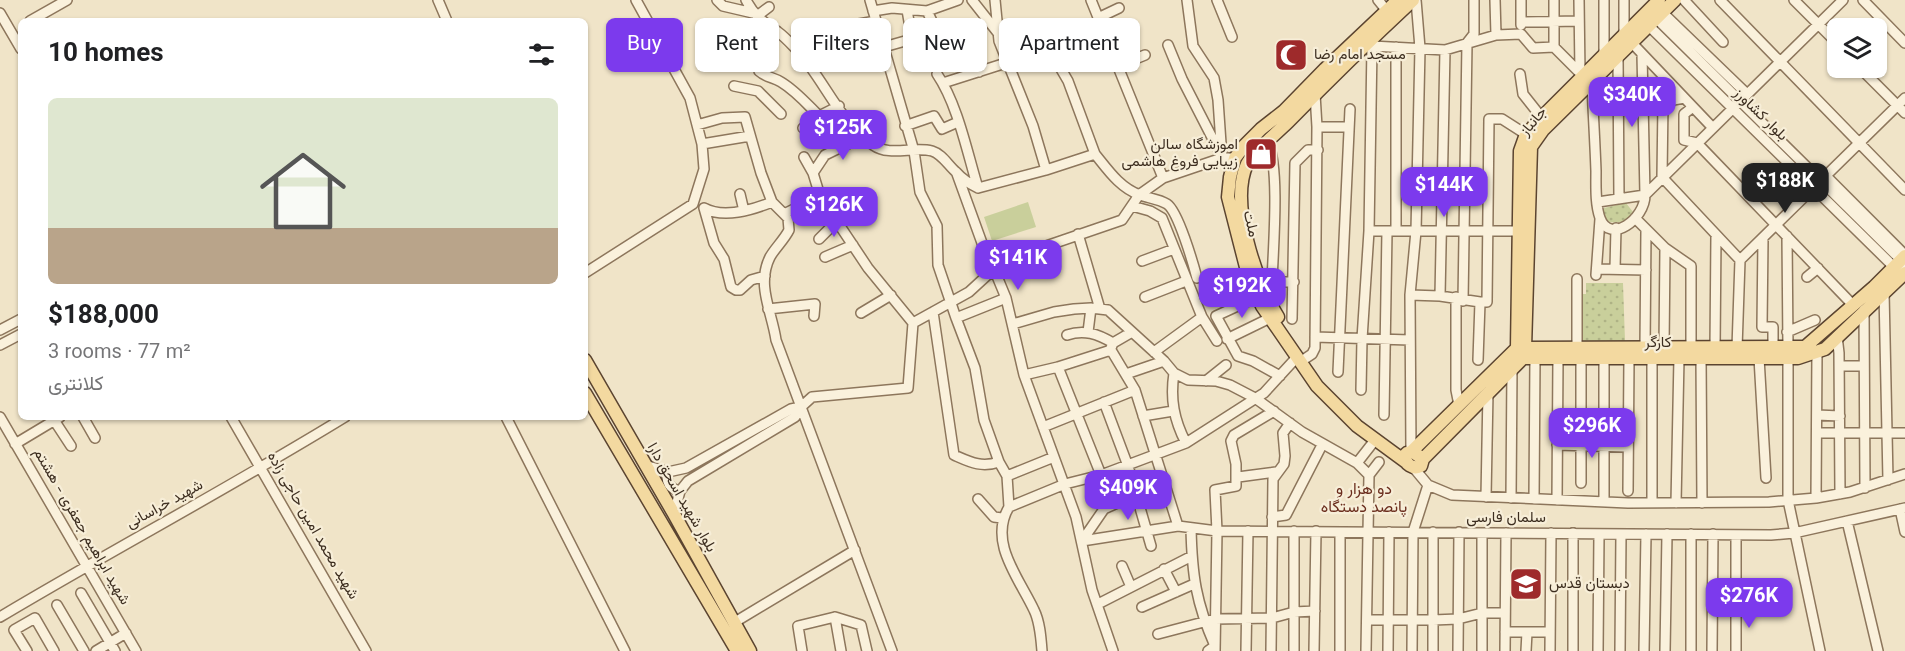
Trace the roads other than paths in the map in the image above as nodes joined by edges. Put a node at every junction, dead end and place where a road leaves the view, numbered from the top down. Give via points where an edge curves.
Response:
1 (67, 0) edge
2 (438, 0) edge
3 (636, 0) edge
4 (717, 0) edge
5 (746, 0) edge
6 (870, 0) edge
7 (958, 0) edge
8 (972, 0) edge
9 (995, 0) edge
10 (1091, 0) edge
11 (1187, 0) edge
12 (1217, 0) edge
13 (1378, 0) edge
14 (1398, 0) edge
15 (1414, 0) edge
16 (1474, 0) edge
17 (1495, 0) edge
18 (1521, 0) edge
19 (1554, 0) edge
20 (1579, 0) edge
21 (1604, 0) edge
22 (1624, 0) edge
23 (1659, 0) edge
24 (1676, 0) edge
25 (1684, 0) edge
26 (1720, 0) edge
27 (1794, 0) edge
28 (1843, 0) edge
29 (1863, 0) edge
30 (903, 6) edge
31 (770, 7) dead end
32 (1119, 8) dead end
33 (927, 11) junction
34 (1386, 11) junction
35 (0, 13) edge
36 (755, 15) junction
37 (875, 16) junction
38 (35, 18) edge
39 (446, 18) edge
40 (759, 18) edge
41 (868, 18) edge
42 (930, 18) edge
43 (1098, 18) joint
44 (1651, 18) junction
45 (1554, 21) junction
46 (1579, 21) junction
47 (1521, 22) junction
48 (1818, 24) junction
49 (18, 28) edge
50 (11, 32) junction
51 (779, 33) edge
52 (998, 33) junction
53 (1827, 33) edge
54 (1521, 34) junction
55 (1496, 35) junction
56 (1232, 37) dead end
57 (891, 40) edge
58 (1368, 40) junction
59 (1628, 40) junction
60 (999, 41) edge
61 (1723, 42) dead end
62 (1467, 43) junction
63 (1905, 43) edge
64 (18, 45) edge
65 (1168, 45) dead end
66 (1396, 46) junction
67 (1554, 47) junction
68 (1420, 48) junction
69 (1445, 50) junction
70 (1642, 54) junction
71 (1145, 55) dead end
72 (1604, 55) junction
73 (1140, 57) edge
74 (1618, 57) junction
75 (1780, 62) junction
76 (760, 72) edge
77 (891, 72) edge
78 (979, 72) edge
79 (1013, 72) edge
80 (1120, 72) edge
81 (937, 74) dead end
82 (1520, 74) dead end
83 (1585, 77) junction
84 (1870, 78) edge
85 (778, 80) junction
86 (944, 83) junction
87 (734, 86) dead end
88 (1315, 93) junction
89 (764, 96) junction
90 (1684, 98) junction
91 (1744, 98) junction
92 (1905, 98) edge
93 (1897, 105) junction
94 (839, 106) junction
95 (1693, 107) junction
96 (1732, 108) junction
97 (1350, 109) dead end
98 (1905, 113) edge
99 (781, 114) dead end
100 (1287, 115) junction
101 (819, 116) junction
102 (958, 122) junction
103 (1540, 124) junction
104 (697, 125) junction
105 (905, 126) junction
106 (1317, 127) junction
107 (802, 128) dead end
108 (1349, 128) junction
109 (1713, 128) junction
110 (1527, 135) junction
111 (750, 136) junction
112 (862, 137) junction
113 (1268, 142) junction
114 (1697, 143) junction
115 (1859, 143) junction
116 (702, 144) junction
117 (1318, 150) junction
118 (914, 151) junction
119 (1095, 154) junction
120 (804, 157) dead end
121 (1222, 158) junction
122 (1235, 158) junction
123 (1047, 170) junction
124 (813, 172) junction
125 (957, 174) junction
126 (1662, 177) junction
127 (1163, 178) junction
128 (1820, 182) junction
129 (978, 188) junction
130 (1905, 190) edge
131 (740, 194) dead end
132 (1139, 195) junction
133 (1645, 195) junction
134 (820, 196) junction
135 (1619, 199) junction
136 (772, 202) junction
137 (1598, 202) junction
138 (1132, 206) junction
139 (744, 211) junction
140 (784, 214) junction
141 (1635, 218) junction
142 (1600, 219) junction
143 (837, 221) junction
144 (1777, 225) junction
145 (1521, 227) junction
146 (1616, 228) junction
147 (1646, 230) junction
148 (1369, 231) junction
149 (1392, 231) junction
150 (1416, 231) junction
151 (1442, 231) junction
152 (1465, 231) junction
153 (1488, 231) junction
154 (1078, 234) junction
155 (1716, 235) junction
156 (1787, 236) junction
157 (819, 239) dead end
158 (1762, 239) junction
159 (853, 246) junction
160 (1665, 248) junction
161 (1174, 249) junction
162 (825, 257) dead end
163 (1740, 260) junction
164 (1142, 261) dead end
165 (1903, 264) edge
166 (994, 268) junction
167 (1818, 268) junction
168 (1616, 269) junction
169 (1646, 270) junction
170 (588, 271) edge
171 (765, 276) junction
172 (1807, 277) dead end
173 (1197, 278) dead end
174 (1577, 279) dead end
175 (1186, 281) junction
176 (1293, 282) junction
177 (1884, 292) junction
178 (1410, 294) junction
179 (891, 296) junction
180 (1440, 296) junction
181 (1145, 297) dead end
182 (1257, 297) junction
183 (1006, 298) junction
184 (1459, 299) junction
185 (951, 302) junction
186 (1479, 302) junction
187 (1852, 304) junction
188 (768, 309) junction
189 (1096, 309) junction
190 (1864, 310) junction
191 (933, 312) junction
192 (861, 313) dead end
193 (814, 316) dead end
194 (1202, 317) junction
195 (956, 318) junction
196 (1270, 318) junction
197 (1292, 319) dead end
198 (1815, 320) dead end
199 (18, 321) edge
200 (913, 323) junction
201 (1013, 324) junction
202 (0, 330) edge
203 (1088, 332) junction
204 (1132, 332) junction
205 (1788, 332) junction
206 (1067, 335) dead end
207 (18, 336) edge
208 (1837, 336) junction
209 (1315, 337) junction
210 (1340, 337) junction
211 (1362, 339) junction
212 (1222, 340) junction
213 (1385, 340) junction
214 (1410, 340) junction
215 (0, 345) edge
216 (1112, 346) junction
217 (1664, 348) junction
218 (1691, 348) junction
219 (1715, 348) junction
220 (1737, 348) junction
221 (1154, 352) junction
222 (1781, 352) junction
223 (1817, 352) junction
224 (1525, 353) junction
225 (1579, 353) junction
226 (1648, 353) junction
227 (1302, 358) junction
228 (1558, 358) junction
229 (1604, 358) junction
230 (1629, 358) junction
231 (1679, 358) junction
232 (1701, 358) junction
233 (1759, 358) junction
234 (1479, 360) dead end
235 (1164, 361) junction
236 (588, 365) edge
237 (1226, 365) dead end
238 (1839, 366) junction
239 (1864, 366) junction
240 (1058, 367) junction
241 (1512, 368) junction
242 (1338, 372) dead end
243 (1173, 373) junction
244 (1126, 374) junction
245 (1024, 375) junction
246 (1280, 376) junction
247 (1206, 381) junction
248 (1135, 390) junction
249 (1361, 390) dead end
250 (1488, 391) junction
251 (588, 398) edge
252 (1255, 398) junction
253 (1104, 402) junction
254 (1459, 405) junction
255 (801, 407) junction
256 (1173, 411) junction
257 (1274, 411) junction
258 (1077, 413) junction
259 (1384, 415) dead end
260 (1143, 416) junction
261 (1817, 416) junction
262 (1840, 416) junction
263 (0, 417) edge
264 (53, 420) edge
265 (57, 420) edge
266 (84, 420) edge
267 (233, 420) edge
268 (340, 420) edge
269 (508, 420) edge
270 (1290, 423) junction
271 (1043, 427) junction
272 (1865, 432) junction
273 (1817, 433) junction
274 (1840, 433) junction
275 (1887, 433) junction
276 (1905, 433) edge
277 (95, 438) dead end
278 (1375, 440) junction
279 (1186, 443) junction
280 (15, 444) junction
281 (1322, 445) junction
282 (1557, 445) junction
283 (71, 446) dead end
284 (1581, 446) junction
285 (1603, 446) junction
286 (1627, 447) junction
287 (1155, 456) junction
288 (1054, 457) junction
289 (1412, 458) junction
290 (999, 462) junction
291 (1357, 462) junction
292 (1379, 462) dead end
293 (645, 465) junction
294 (1128, 466) junction
295 (261, 469) junction
296 (671, 472) junction
297 (1276, 472) junction
298 (1905, 474) edge
299 (1101, 475) junction
300 (1369, 475) junction
301 (1007, 476) junction
302 (1238, 477) junction
303 (1766, 478) dead end
304 (1888, 480) junction
305 (1581, 483) dead end
306 (1065, 484) junction
307 (1428, 485) junction
308 (1165, 486) junction
309 (1865, 488) junction
310 (681, 490) junction
311 (1628, 491) dead end
312 (1840, 494) junction
313 (1135, 495) junction
314 (1486, 497) junction
315 (1511, 498) junction
316 (1816, 498) junction
317 (978, 499) dead end
318 (1534, 499) junction
319 (1557, 500) junction
320 (1788, 500) junction
321 (1604, 502) junction
322 (1702, 502) junction
323 (1652, 503) junction
324 (1676, 503) junction
325 (1009, 507) junction
326 (1903, 508) edge
327 (674, 514) junction
328 (1272, 517) junction
329 (1002, 518) junction
330 (1847, 521) junction
331 (1178, 526) junction
332 (1191, 528) junction
333 (1147, 531) junction
334 (1217, 531) junction
335 (1248, 531) junction
336 (1272, 531) junction
337 (1294, 531) junction
338 (1316, 531) junction
339 (1340, 531) junction
340 (1368, 531) junction
341 (1389, 532) junction
342 (1413, 532) junction
343 (1433, 532) junction
344 (1459, 532) junction
345 (1905, 532) edge
346 (1482, 533) junction
347 (1506, 533) junction
348 (1551, 533) junction
349 (1573, 533) junction
350 (1794, 533) junction
351 (1599, 534) junction
352 (1621, 534) junction
353 (1646, 534) junction
354 (1667, 534) junction
355 (1692, 534) junction
356 (1713, 534) junction
357 (1736, 535) junction
358 (1082, 541) junction
359 (1151, 546) dead end
360 (855, 550) junction
361 (1192, 556) junction
362 (87, 566) junction
363 (1122, 566) dead end
364 (1164, 569) junction
365 (1194, 584) junction
366 (1131, 587) junction
367 (81, 592) dead end
368 (1176, 592) junction
369 (1098, 604) junction
370 (57, 605) dead end
371 (1142, 607) dead end
372 (1315, 611) junction
373 (1294, 612) junction
374 (1482, 613) junction
375 (1505, 613) junction
376 (0, 616) edge
377 (835, 617) junction
378 (1272, 618) junction
379 (1215, 619) junction
380 (1458, 619) junction
381 (1247, 620) junction
382 (1367, 620) junction
383 (1389, 620) junction
384 (1412, 620) junction
385 (1433, 620) junction
386 (1204, 621) junction
387 (735, 622) junction
388 (1505, 632) junction
389 (1527, 632) junction
390 (1550, 632) junction
391 (126, 633) junction
392 (1158, 634) dead end
393 (113, 647) edge
394 (1213, 649) edge
395 (27, 651) edge
396 (54, 651) edge
397 (84, 651) edge
398 (96, 651) edge
399 (136, 651) edge
400 (366, 651) edge
401 (625, 651) edge
402 (737, 651) edge
403 (750, 651) edge
404 (802, 651) edge
405 (842, 651) edge
406 (867, 651) edge
407 (892, 651) edge
408 (1042, 651) edge
409 (1113, 651) edge
410 (1246, 651) edge
411 (1271, 651) edge
412 (1294, 651) edge
413 (1314, 651) edge
414 (1340, 651) edge
415 (1366, 651) edge
416 (1388, 651) edge
417 (1412, 651) edge
418 (1433, 651) edge
419 (1458, 651) edge
420 (1482, 651) edge
421 (1504, 651) edge
422 (1526, 651) edge
423 (1550, 651) edge
424 (1574, 651) edge
425 (1598, 651) edge
426 (1620, 651) edge
427 (1644, 651) edge
428 (1665, 651) edge
429 (1691, 651) edge
430 (1712, 651) edge
431 (1736, 651) edge
432 (1820, 651) edge
433 (1878, 651) edge

1 - 38 street
2 - 39 street
3 - 104 street via 690,99
4 - 36 street via 723,6
5 - 36 street
6 - 37 street
7 - 33 street
8 - 52 street
9 - 52 street
10 - 43 street
11 - 121 street via 1194,46 1214,78
12 - 56 street
13 - 34 street
14 - 34 main road, ملت
15 - 58 main road, ملت
15 - 68 street
16 - 62 street via 1474,34
17 - 55 street
18 - 47 street
19 - 45 street
20 - 46 street
21 - 72 street
22 - 59 street
23 - 44 main road, جانباز
24 - 44 main road, جانباز
25 - 61 street
26 - 75 street
27 - 48 street
28 - 48 street
29 - 63 street
30 - 33 street
30 - 37 street
30 - 57 street via 912,39
31 - 36 street
32 - 43 street
33 - 42 street
34 - 58 main road, ملت
35 - 50 street
36 - 40 street
37 - 41 street
44 - 59 main road, جانباز
44 - 91 street, بلوار کشاورز
44 - 96 street, بلوار کشاورز
45 - 46 street
45 - 47 street
45 - 67 street
46 - 83 street
47 - 54 street
48 - 53 street
48 - 75 street
49 - 50 street
50 - 64 street
51 - 94 street via 820,78
52 - 60 street
52 - 119 street via 1054,57 1068,81
54 - 55 street
54 - 67 street via 1533,48
55 - 62 street
58 - 66 street
58 - 88 main road, ملت
58 - 100 main road, ملت
58 - 148 street
59 - 70 street
59 - 72 main road, جانباز
59 - 74 main road, جانباز
62 - 69 street
62 - 152 street
65 - 121 street
66 - 68 street
66 - 149 street
67 - 83 street
68 - 69 street
68 - 150 street
69 - 151 street
70 - 90 street
70 - 133 street
71 - 73 street
72 - 83 main road, جانباز
74 - 83 main road, جانباز
74 - 135 street
75 - 91 street
75 - 115 street
76 - 85 street via 766,78
77 - 105 street
78 - 86 street
79 - 123 street
80 - 127 street
81 - 86 street
82 - 103 street via 1523,94
83 - 103 main road, جانباز
83 - 137 street
84 - 93 street
85 - 89 street
85 - 101 street
86 - 102 street
87 - 89 street
88 - 100 main road, ملت
88 - 106 street
89 - 99 street
90 - 95 street
90 - 126 street via 1663,102
91 - 96 street
91 - 128 street, بلوار کشاورز
92 - 93 street
93 - 98 street
93 - 115 street
94 - 101 street
94 - 112 street
95 - 109 street
95 - 114 street via 1684,114 1684,140
96 - 109 street
96 - 128 street, بلوار کشاورز
97 - 108 street
100 - 113 main road, ملت
100 - 122 main road, ملت via 1261,129
101 - 107 street
102 - 105 street via 942,129 934,116
102 - 129 street
103 - 110 main road, جانباز
103 - 145 main road, جانباز via 1530,152
104 - 111 street via 745,117
104 - 116 street
105 - 118 street
106 - 108 street
106 - 117 street
108 - 210 street
109 - 114 street
110 - 145 main road, جانباز via 1520,151
110 - 153 street via 1502,119 1489,119
111 - 116 street
111 - 136 street
112 - 118 street via 884,150
112 - 124 street via 825,155
113 - 176 street via 1274,168 1272,282
113 - 227 main road, ملت via 1248,162 1239,196 1256,271
114 - 126 street
114 - 144 street
115 - 128 street
115 - 130 street
116 - 170 street via 704,169 693,204
117 - 176 street via 1308,150 1295,163
117 - 209 street
118 - 125 street via 932,151
118 - 185 street via 920,192 937,226 938,265
119 - 123 street
119 - 132 street via 1125,188
120 - 124 street
121 - 122 street
121 - 127 street
122 - 182 main road, ملت via 1228,197 1242,258
123 - 129 street
124 - 134 street
125 - 129 street
125 - 166 street
126 - 133 street
126 - 155 street
127 - 132 street
128 - 144 street
128 - 165 street, بلوار کشاورز
131 - 139 street
132 - 138 street
132 - 173 street via 1166,203 1173,211
133 - 135 street
133 - 141 street
134 - 140 street
134 - 143 street
135 - 137 street
136 - 139 street
136 - 140 street
137 - 142 street
138 - 154 street via 1122,220
138 - 161 street via 1162,218
139 - 171 street via 711,212 704,208 731,287 740,290 751,280
140 - 171 street via 789,230 769,260
141 - 146 street via 1626,227
141 - 147 street
142 - 146 street
142 - 168 street via 1596,272
143 - 157 street
143 - 159 street
144 - 156 street
144 - 158 street
145 - 153 street
145 - 224 main road, جانباز
146 - 168 street
147 - 160 street
147 - 169 street
148 - 149 street
148 - 211 street
149 - 150 street
149 - 213 street
150 - 151 street
150 - 178 street
151 - 152 street
151 - 180 street
152 - 153 street
152 - 184 street
153 - 186 street via 1487,302
154 - 166 street
154 - 189 street
155 - 163 street
155 - 219 street
156 - 167 street
156 - 205 street
158 - 163 street
158 - 222 street via 1762,327 1773,327
159 - 162 street
159 - 179 street
160 - 217 street
160 - 218 street via 1691,266
161 - 164 street
161 - 175 street
163 - 220 street
165 - 177 main road, کارگر
165 - 187 main road, کارگر
166 - 183 street
166 - 185 street via 969,292
167 - 172 street
167 - 187 street
168 - 169 street
169 - 226 street
171 - 188 street
174 - 225 street
175 - 181 street
175 - 194 street
176 - 197 street
177 - 190 main road, کارگر
177 - 275 street
178 - 180 street
178 - 214 street
179 - 192 street
179 - 200 street
180 - 184 street
182 - 196 main road, ملت
182 - 212 street via 1216,316
183 - 195 street
183 - 201 street
184 - 186 street
184 - 254 street
185 - 191 street
185 - 195 street
186 - 234 street
187 - 222 main road, کارگر via 1805,347
188 - 193 street via 815,304
188 - 255 street
189 - 201 street via 1054,312
189 - 203 street
189 - 204 street via 1108,310
190 - 208 main road, کارگر
190 - 239 street
191 - 200 street
191 - 290 street via 954,455 980,465
194 - 212 street
194 - 221 street
195 - 290 street via 975,368 984,420
196 - 212 street
196 - 227 main road, ملت
198 - 205 street
199 - 202 street
200 - 255 street via 908,388 812,397
201 - 245 street
203 - 206 street
203 - 216 street
204 - 216 street
204 - 221 street
205 - 222 street
207 - 215 street
208 - 223 main road, کارگر
208 - 238 street
209 - 210 street
209 - 227 street via 1312,354
210 - 211 street
210 - 242 street
211 - 213 street
211 - 249 street
212 - 246 street via 1238,356
213 - 214 street
213 - 259 street
214 - 289 street
216 - 240 street
216 - 244 street
217 - 218 main road, کارگر
217 - 226 main road, کارگر
218 - 219 main road, کارگر
219 - 220 main road, کارگر
220 - 222 main road, کارگر
221 - 235 street
222 - 223 main road, کارگر via 1798,358
222 - 233 main road, کارگر
222 - 320 street
223 - 261 street
224 - 225 main road, کارگر
224 - 228 main road, کارگر
224 - 241 main road
224 - 254 main road
224 - 318 street
225 - 226 main road, کارگر
225 - 228 main road, کارگر
225 - 229 main road, کارگر
225 - 284 street
226 - 230 main road, کارگر
226 - 231 main road, کارگر
226 - 323 street
227 - 246 street
227 - 278 main road, ملت via 1317,386
227 - 289 main road, ملت via 1363,421
228 - 282 street
229 - 230 main road, کارگر
229 - 285 street
230 - 286 street
231 - 232 main road, کارگر
231 - 324 street
232 - 233 main road, کارگر
232 - 322 street
233 - 303 street
235 - 243 street
235 - 244 street
236 - 293 main road, بلوار شهید اسحق دارا
237 - 247 street
238 - 239 street
238 - 262 street
239 - 272 street
240 - 245 street
240 - 258 street
241 - 250 main road
241 - 315 street
243 - 247 street via 1188,380
243 - 256 street
244 - 248 street
245 - 271 street
246 - 252 street
247 - 252 street via 1230,385
248 - 253 street
248 - 260 street
250 - 289 main road
250 - 314 street
251 - 402 main road, بلوار شهید اسحق دارا
252 - 257 street
252 - 279 street
253 - 258 street
253 - 294 street
254 - 289 main road
255 - 296 street via 686,468
255 - 310 street via 795,417 688,481
255 - 360 street
256 - 260 street
256 - 279 street
257 - 270 street
257 - 302 street via 1234,435 1231,441
258 - 271 street
258 - 299 street
260 - 287 street
261 - 262 street
261 - 273 street
262 - 274 street
263 - 280 street, شهید ابراهیم جعفری - هشتم
264 - 280 street
265 - 283 street
266 - 277 street
267 - 295 street, شهید محمد امین حاجی زاده
268 - 295 street, شهید خراسانی
269 - 401 street
270 - 281 street
270 - 297 street via 1283,433 1284,464
271 - 288 street
272 - 274 street
272 - 275 street
272 - 309 street
273 - 274 street
273 - 316 street
274 - 312 street
275 - 276 street
275 - 304 street
278 - 289 main road, ملت
278 - 291 street
279 - 287 street
280 - 362 street, شهید ابراهیم جعفری - هشتم
281 - 291 street
281 - 328 street via 1286,515
282 - 284 street
282 - 319 street
284 - 285 street
284 - 305 street
285 - 286 street
285 - 321 street
286 - 311 street
287 - 294 street
287 - 308 street
288 - 301 street
288 - 306 street
289 - 307 street
290 - 301 street
291 - 300 street
292 - 300 street
293 - 296 street
293 - 327 main road, بلوار شهید اسحق دارا
294 - 299 street
294 - 313 street
295 - 362 street, شهید خراسانی
295 - 400 street, شهید محمد امین حاجی زاده
296 - 310 street via 671,483
297 - 302 street
297 - 328 street
298 - 304 street, سلمان فارسی
299 - 306 street
300 - 340 street
301 - 325 street
302 - 334 street via 1236,486 1215,490
304 - 309 street, سلمان فارسی
306 - 325 street
306 - 358 street
307 - 314 street, سلمان فارسی via 1452,495
307 - 342 street
308 - 313 street
308 - 331 street
309 - 312 street, سلمان فارسی
310 - 327 street
312 - 316 street, سلمان فارسی
313 - 333 street
313 - 358 street via 1104,509
314 - 315 street, سلمان فارسی
315 - 318 street, سلمان فارسی
316 - 320 street, سلمان فارسی
317 - 329 street via 994,517
318 - 319 street, سلمان فارسی
319 - 321 street, سلمان فارسی
320 - 322 street, سلمان فارسی
320 - 350 street
321 - 323 street, سلمان فارسی
322 - 324 street, سلمان فارسی
323 - 324 street, سلمان فارسی
325 - 329 street
326 - 330 street, سلمان فارسی
326 - 345 street
327 - 387 main road, بلوار شهید اسحق دارا
328 - 336 street
329 - 408 street via 1003,545 1035,612
330 - 350 street, سلمان فارسی
330 - 433 street
331 - 332 street, سلمان فارسی
331 - 333 street, سلمان فارسی
332 - 334 street, سلمان فارسی
332 - 361 street
333 - 358 street, سلمان فارسی
333 - 359 street
334 - 335 street, سلمان فارسی
334 - 379 street
335 - 336 street, سلمان فارسی
335 - 381 street
336 - 337 street, سلمان فارسی
336 - 378 street
337 - 338 street, سلمان فارسی
337 - 373 street
338 - 339 street, سلمان فارسی
338 - 372 street
339 - 340 street, سلمان فارسی
339 - 414 street
340 - 341 street, سلمان فارسی
340 - 382 street
341 - 342 street, سلمان فارسی
341 - 383 street
342 - 343 street, سلمان فارسی
342 - 384 street
343 - 344 street, سلمان فارسی
343 - 385 street
344 - 346 street, سلمان فارسی
344 - 380 street
346 - 347 street, سلمان فارسی
346 - 374 street
347 - 348 street, سلمان فارسی
347 - 375 street
348 - 349 street, سلمان فارسی
348 - 390 street
349 - 351 street, سلمان فارسی
349 - 424 street
350 - 357 street, سلمان فارسی
350 - 432 street
351 - 352 street, سلمان فارسی
351 - 425 street
352 - 353 street, سلمان فارسی
352 - 426 street
353 - 354 street, سلمان فارسی
353 - 427 street
354 - 355 street, سلمان فارسی
354 - 428 street
355 - 356 street, سلمان فارسی
355 - 429 street
356 - 357 street, سلمان فارسی
356 - 430 street
357 - 431 street
358 - 369 street
360 - 387 street
360 - 407 street
361 - 364 street
361 - 365 street
362 - 376 street, شهید خراسانی
362 - 391 street, شهید ابراهیم جعفری - هشتم
363 - 366 street
364 - 366 street
364 - 368 street
365 - 368 street
365 - 386 street
366 - 369 street
367 - 393 street
368 - 371 street
369 - 409 street
370 - 397 street
372 - 373 street
372 - 413 street
373 - 378 street
373 - 412 street
374 - 375 street
374 - 380 street
374 - 420 street
375 - 388 street
377 - 404 street via 798,626
377 - 405 street
377 - 406 street via 861,625
378 - 381 street
378 - 411 street
379 - 381 street
379 - 386 street
379 - 394 street
380 - 385 street
380 - 419 street
381 - 410 street
382 - 383 street
382 - 415 street
383 - 384 street
383 - 416 street
384 - 385 street
384 - 417 street
385 - 418 street
386 - 392 street
386 - 394 street
387 - 403 main road, بلوار شهید اسحق دارا
388 - 389 street
388 - 421 street
389 - 390 street
389 - 422 street
390 - 423 street
391 - 393 street
391 - 399 street, شهید ابراهیم جعفری - هشتم
393 - 398 street
395 - 396 street via 14,630 34,618

